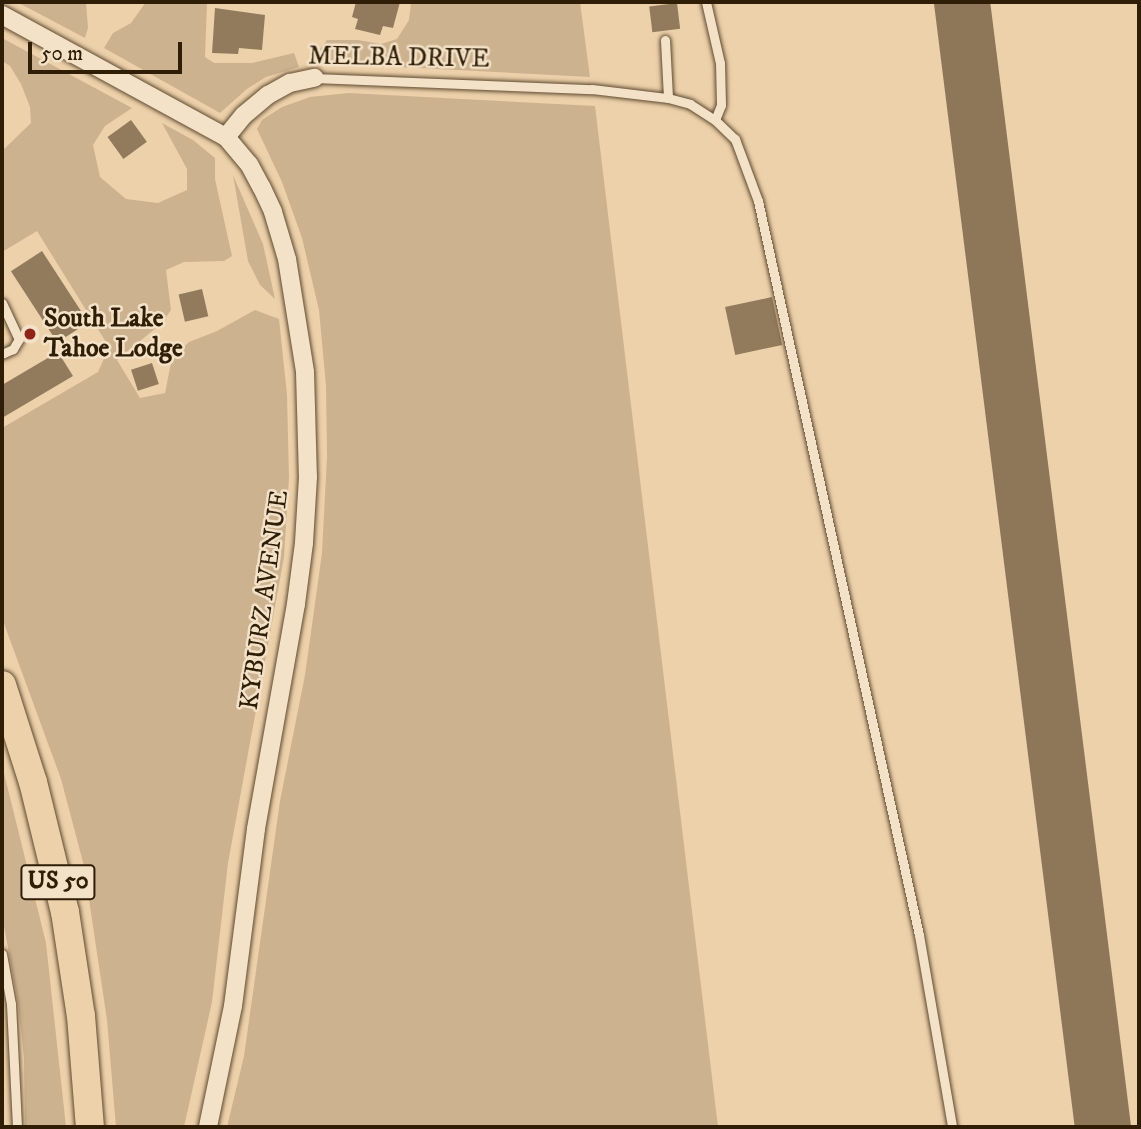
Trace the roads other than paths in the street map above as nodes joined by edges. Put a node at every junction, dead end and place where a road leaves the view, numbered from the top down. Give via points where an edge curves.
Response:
1 (705, 2) edge
2 (2, 15) edge
3 (665, 40) dead end
4 (314, 78) joint
5 (668, 98) junction
6 (715, 120) junction
7 (226, 137) junction
8 (2, 303) edge
9 (2, 354) edge
10 (2, 685) edge
11 (2, 954) edge
12 (17, 1127) edge
13 (90, 1127) edge
14 (208, 1127) edge
15 (952, 1127) edge

1 - 6 lane via 720,63 721,105
2 - 7 street, KYBURZ AVENUE
3 - 5 lane
4 - 5 lane, MELBA DRIVE via 592,89
4 - 7 street, MELBA DRIVE via 290,83 268,95
5 - 6 lane, MELBA DRIVE via 690,104
6 - 15 lane, MELBA DRIVE via 735,139 758,201 919,935
7 - 14 street, KYBURZ AVENUE via 249,164 274,212 287,259 305,372 308,477 296,604 256,829 233,1006
8 - 9 lane via 19,339 13,349
10 - 13 highway, US 50 via 33,782 65,912 81,1016
11 - 12 lane via 11,1004

